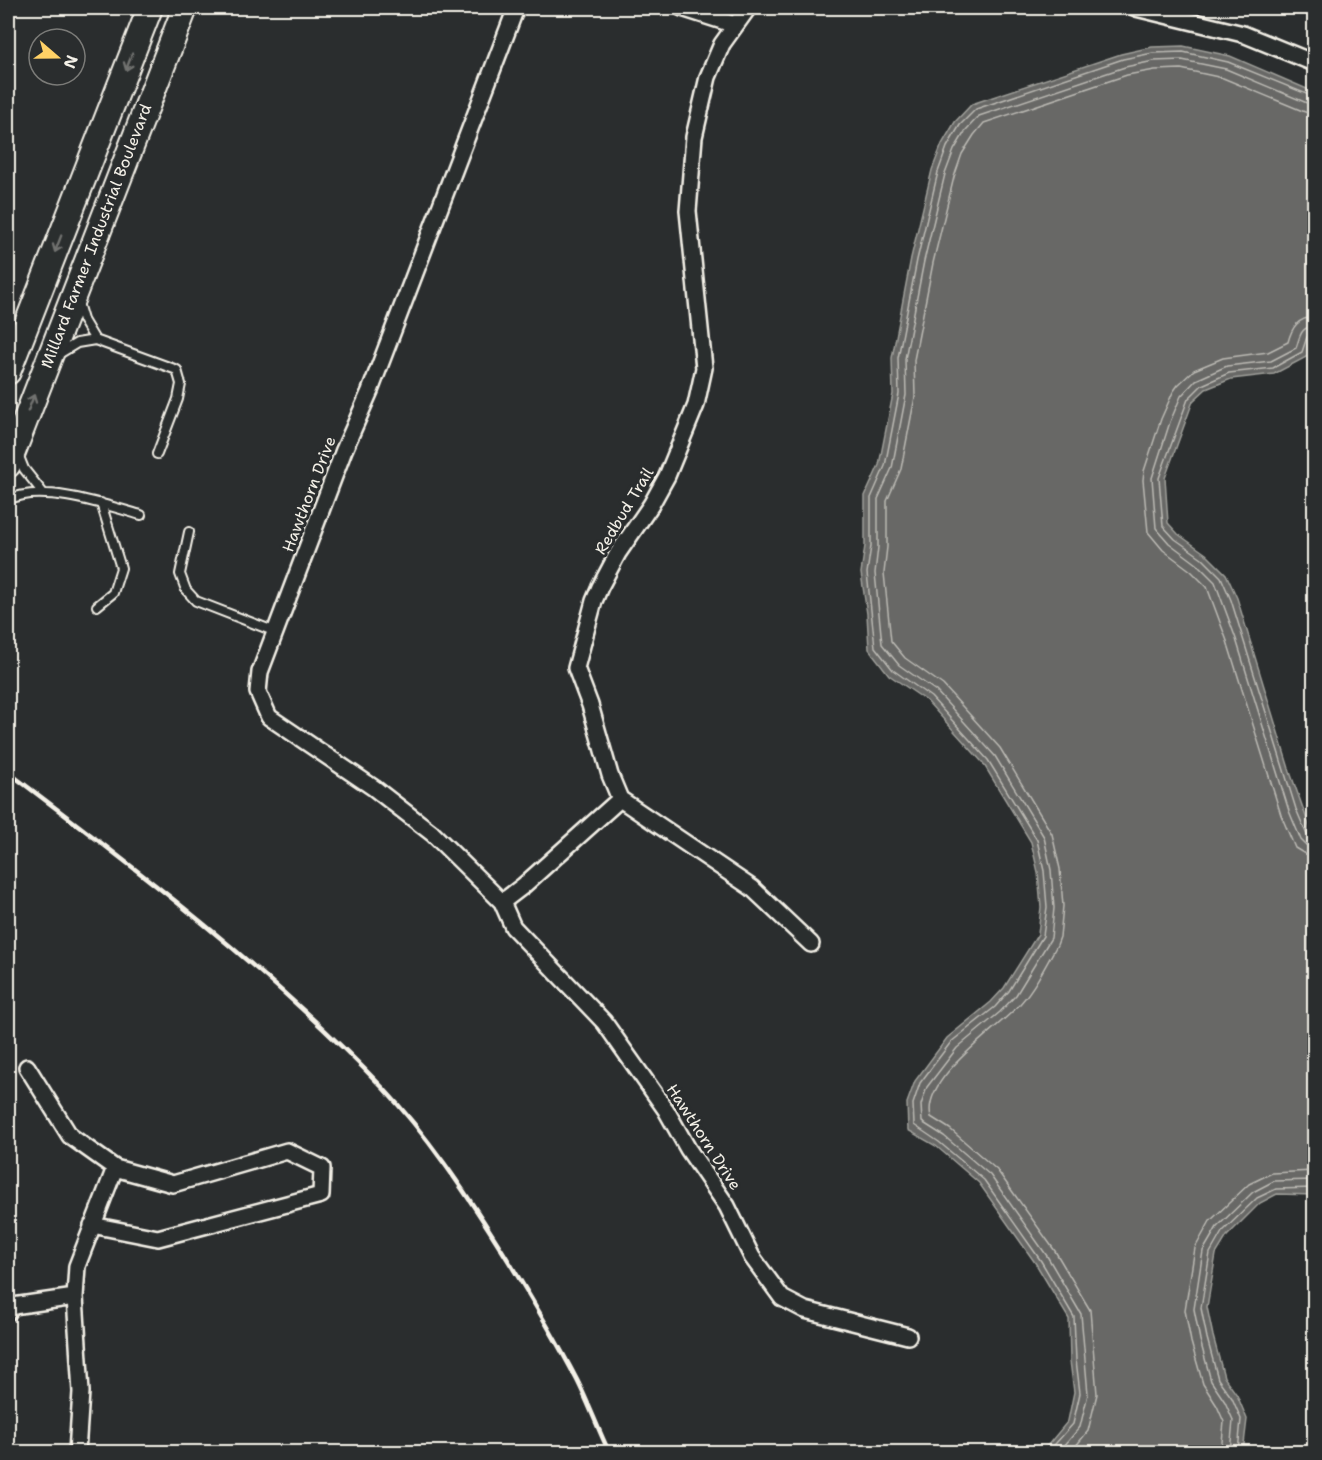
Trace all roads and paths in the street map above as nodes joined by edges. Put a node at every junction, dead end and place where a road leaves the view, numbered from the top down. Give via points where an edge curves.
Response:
1 (150, 8) edge
2 (185, 8) edge
3 (516, 8) edge
4 (682, 8) edge
5 (748, 8) edge
6 (1136, 8) edge
7 (735, 25) junction
8 (1314, 63) edge
9 (75, 292) junction
10 (95, 340) junction
11 (48, 360) junction
12 (8, 372) edge
13 (157, 454) dead end
14 (11, 455) edge
15 (43, 493) junction
16 (8, 500) edge
17 (101, 503) junction
18 (141, 515) dead end
19 (189, 532) dead end
20 (97, 606) dead end
21 (276, 632) junction
22 (620, 799) junction
23 (502, 902) junction
24 (811, 944) dead end
25 (27, 1067) dead end
26 (115, 1168) junction
27 (92, 1225) junction
28 (75, 1297) junction
29 (8, 1311) edge
30 (908, 1336) dead end
31 (77, 1452) edge

1 -> 12 main road, Millard Farmer Industrial Boulevard
2 - 9 main road, Millard Farmer Industrial Boulevard
3 - 21 street, Hawthorn Drive
4 - 7 street
5 - 7 street, Redbud Trail
6 - 8 street via 1243,34
7 - 22 street, Redbud Trail via 708,77 693,147 688,211 705,368 696,405 667,476 600,587 576,668
9 - 10 lane via 83,320
9 - 11 main road, Millard Farmer Industrial Boulevard
10 - 11 lane via 77,343
10 - 13 lane via 177,370 181,384 178,399
14 -> 11 main road, Millard Farmer Industrial Boulevard
14 - 15 lane
15 - 16 lane via 17,495
15 - 17 lane
17 - 18 lane
17 - 20 lane via 121,568 113,592
19 - 21 lane via 180,574 195,601
21 - 23 street, Hawthorn Drive via 260,672 258,692 269,717 374,788 432,833
22 - 23 street
22 - 24 street via 752,888
23 - 30 street, Hawthorn Drive via 513,927 604,1022 666,1110 727,1206 752,1257 782,1298 805,1310
25 - 26 street via 70,1136
26 - 27 street
26 - 27 street via 173,1184 287,1151 322,1168 321,1195 158,1238
27 - 28 street via 77,1266
28 - 29 street via 13,1306
28 - 31 street via 81,1392

